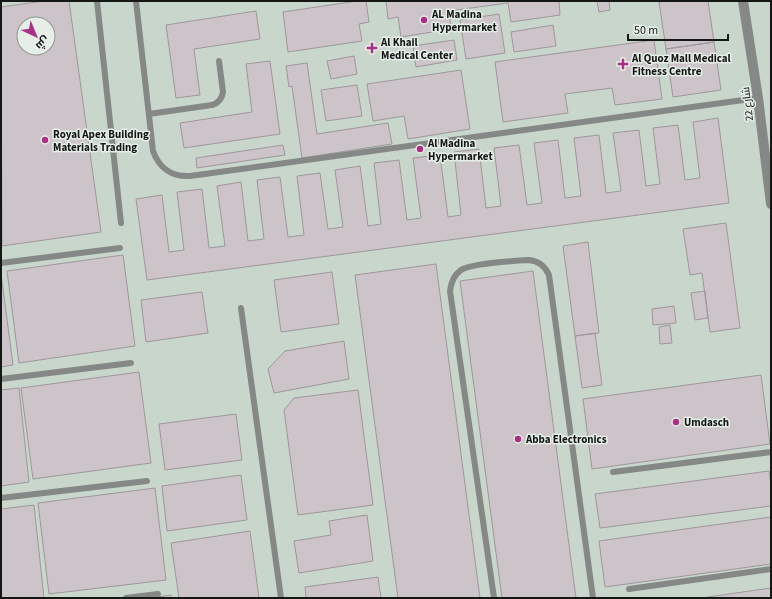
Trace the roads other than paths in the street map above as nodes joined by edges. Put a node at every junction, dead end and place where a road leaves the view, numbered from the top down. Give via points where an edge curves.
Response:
1 (97, 1) edge
2 (136, 1) edge
3 (745, 3) edge
4 (219, 61) dead end
5 (758, 98) junction
6 (149, 114) junction
7 (768, 156) edge
8 (771, 204) edge
9 (121, 223) dead end
10 (120, 248) dead end
11 (1, 263) edge
12 (241, 308) dead end
13 (131, 363) dead end
14 (1, 379) edge
15 (771, 452) edge
16 (613, 472) dead end
17 (147, 481) dead end
18 (1, 498) edge
19 (771, 569) edge
20 (629, 589) dead end
21 (158, 594) dead end
22 (126, 598) edge
23 (281, 598) edge
24 (494, 598) edge
25 (593, 598) edge

1 - 9 lane
2 - 6 lane
3 - 5 street, شارع 22
4 - 6 lane via 223,96 219,102
5 - 6 lane via 183,176 176,176 164,169 155,157
5 - 7 street, شارع 22
7 - 8 street, شارع 22
10 - 11 lane
12 - 23 lane
13 - 14 lane
15 - 16 lane
17 - 18 lane
19 - 20 lane
21 - 22 lane
24 - 25 lane via 450,291 453,278 469,267 529,260 542,264 549,275

